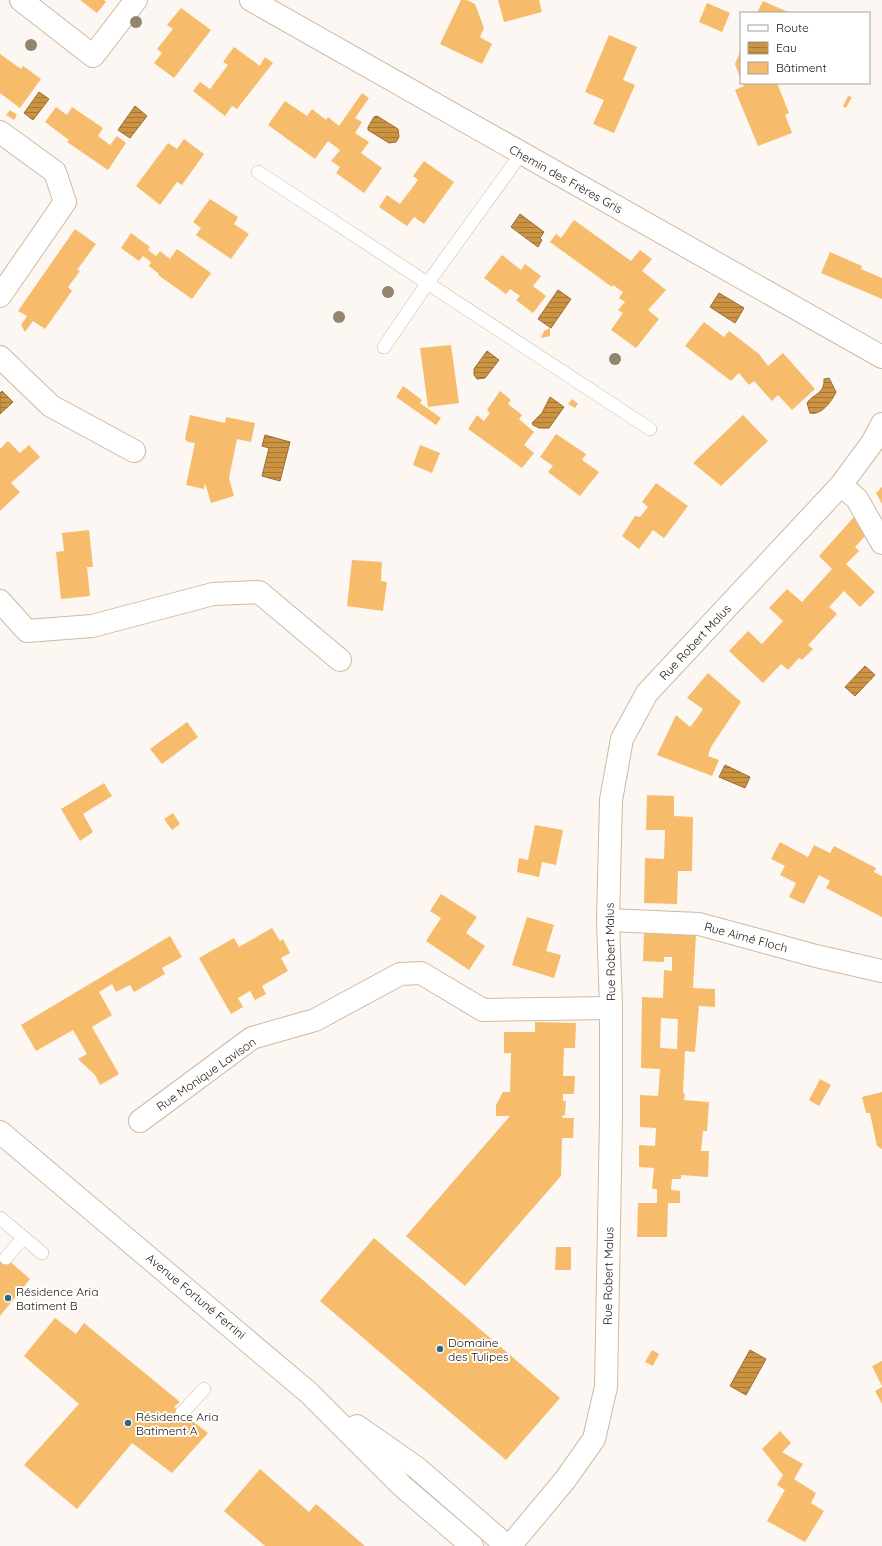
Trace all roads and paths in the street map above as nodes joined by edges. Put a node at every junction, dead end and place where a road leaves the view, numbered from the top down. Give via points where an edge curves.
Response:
1 (21, 0) edge
2 (136, 0) edge
3 (251, 0) edge
4 (0, 132) edge
5 (521, 154) junction
6 (258, 172) dead end
7 (427, 284) junction
8 (0, 296) edge
9 (384, 347) dead end
10 (0, 357) edge
11 (882, 357) edge
12 (882, 424) edge
13 (650, 430) dead end
14 (134, 451) dead end
15 (841, 485) junction
16 (882, 543) edge
17 (0, 601) edge
18 (340, 660) dead end
19 (608, 920) junction
20 (882, 971) edge
21 (611, 1008) junction
22 (140, 1121) dead end
23 (0, 1126) edge
24 (0, 1132) edge
25 (82, 1200) junction
26 (0, 1218) edge
27 (23, 1238) junction
28 (42, 1253) dead end
29 (6, 1258) dead end
30 (204, 1389) dead end
31 (309, 1393) junction
32 (182, 1413) dead end
33 (472, 1546) edge
34 (509, 1546) edge

1 - 2 street via 93,56
3 - 5 street, Chemin des Frères Gris
4 - 8 street via 55,172 66,202
5 - 7 lane
5 - 11 street, Chemin des Frères Gris
6 - 7 lane
7 - 9 lane
7 - 13 lane
10 - 14 street via 51,406
12 - 15 street, Rue Robert Malus via 872,443
15 - 16 street via 857,500
15 - 19 street, Rue Robert Malus via 647,693 622,739 611,800
17 - 18 street via 27,631 92,626 213,594 259,592
19 - 20 street, Rue Aimé Floch via 699,924
19 - 21 street, Rue Robert Malus
21 - 22 street, Rue Monique Lavison via 483,1010 421,973 400,974 315,1020 252,1038
21 - 34 street, Rue Robert Malus via 606,1387 594,1439 565,1480
23 - 25 street, Avenue Fortuné Ferrini
24 - 25 street, Avenue Fortuné Ferrini
25 - 31 street, Avenue Fortuné Ferrini
26 - 27 lane
27 - 28 lane
27 - 29 lane
30 - 32 lane
31 - 33 street, Avenue Fortuné Ferrini via 402,1486
31 - 34 street, Avenue Fortuné Ferrini via 417,1468

